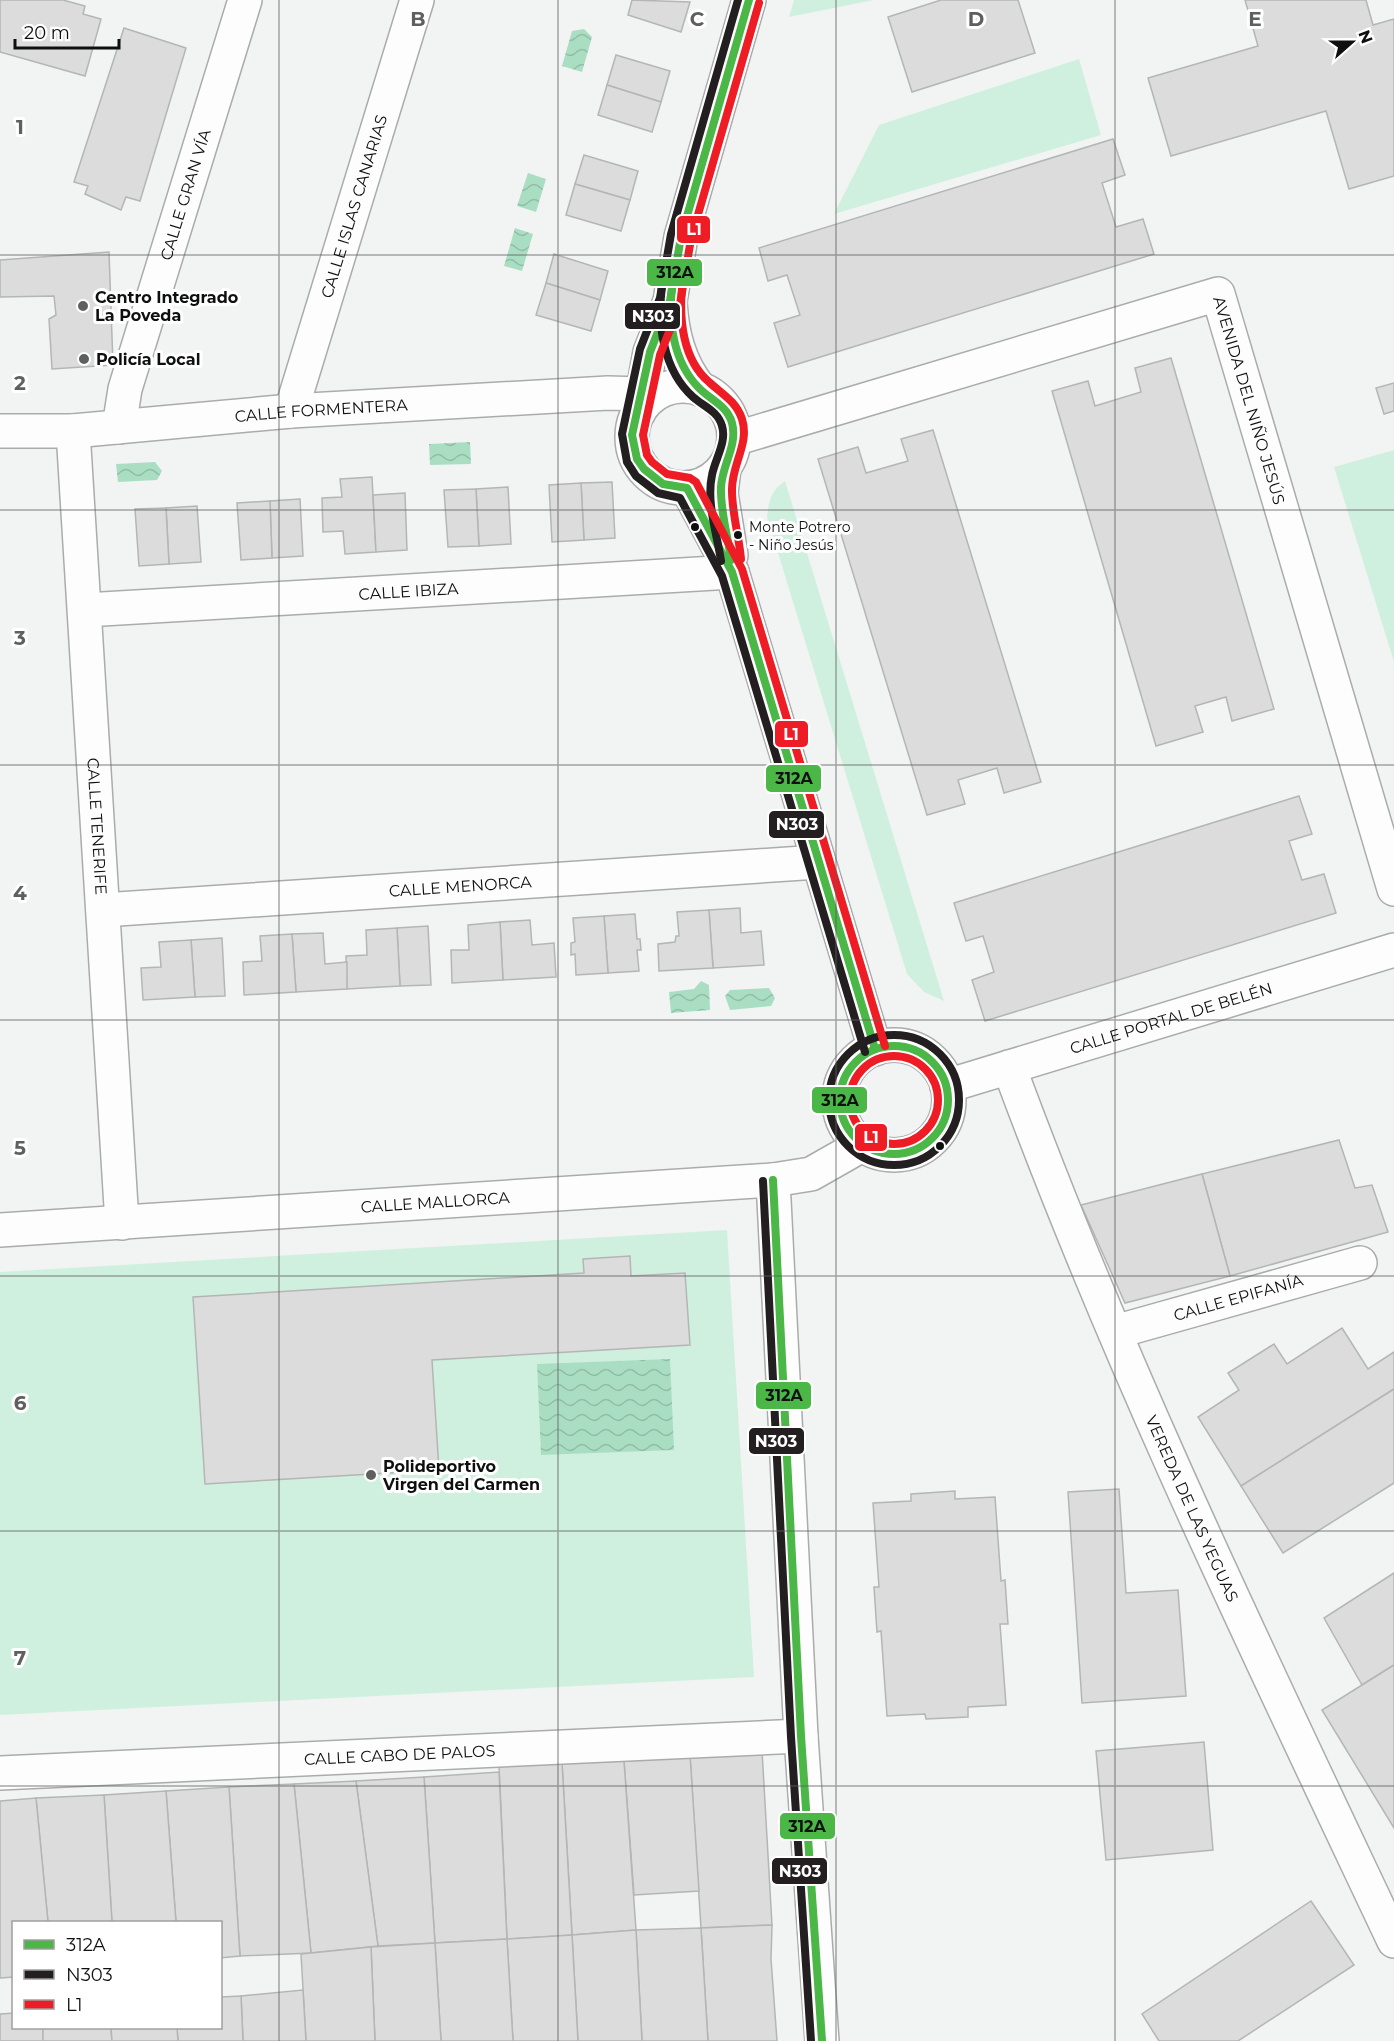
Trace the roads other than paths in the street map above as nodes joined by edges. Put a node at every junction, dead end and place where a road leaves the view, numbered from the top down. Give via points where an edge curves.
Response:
1 (245, 0) edge
2 (417, 0) edge
3 (749, 0) edge
4 (670, 301) junction
5 (700, 389) junction
6 (641, 403) junction
7 (291, 411) junction
8 (119, 427) junction
9 (0, 431) edge
10 (73, 431) junction
11 (729, 454) junction
12 (687, 488) junction
13 (732, 572) junction
14 (85, 610) junction
15 (818, 862) junction
16 (1394, 889) edge
17 (103, 910) junction
18 (1394, 950) edge
19 (875, 1048) junction
20 (1009, 1067) junction
21 (947, 1086) junction
22 (862, 1145) junction
23 (773, 1180) junction
24 (122, 1223) junction
25 (0, 1230) edge
26 (1360, 1263) dead end
27 (1115, 1332) junction
28 (801, 1736) junction
29 (0, 1773) edge
30 (1394, 1941) edge
31 (822, 2041) edge

1 - 8 street, CALLE GRAN VÍA via 126,389
2 - 7 street, CALLE ISLAS CANARIAS
3 - 4 street via 681,237
4 - 5 street via 677,350
4 - 6 street via 650,352
5 - 6 street via 676,387
5 - 11 street via 724,408 732,423
6 - 7 street, CALLE FORMENTERA via 608,393
6 - 12 street via 634,423 637,459 644,470 663,484
7 - 8 street, CALLE FORMENTERA
8 - 10 street, CALLE FORMENTERA
9 - 10 street, CALLE FORMENTERA
10 - 14 street, CALLE TENERIFE
11 - 12 street via 707,482
11 - 13 street via 721,494
11 - 16 street, AVENIDA DEL NIÑO JESÚS via 1218,294
12 - 13 street
13 - 14 street, CALLE IBIZA
13 - 15 street
14 - 17 street, CALLE TENERIFE
15 - 17 street, CALLE MENORCA
15 - 19 street
17 - 24 street, CALLE TENERIFE
18 - 20 street, CALLE PORTAL DE BELÉN
19 - 21 street via 893,1046 921,1053 942,1072
19 - 22 street via 851,1067 840,1096 846,1126
20 - 21 street, CALLE PORTAL DE BELÉN
20 - 27 street, VEREDA DE LAS YEGUAS
21 - 22 street via 948,1112 929,1143 903,1155 882,1154
22 - 23 street, CALLE MALLORCA via 811,1174
23 - 24 street, CALLE MALLORCA
23 - 28 street
24 - 25 street, CALLE MALLORCA
26 - 27 street, CALLE EPIFANÍA
27 - 30 street, VEREDA DE LAS YEGUAS via 1200,1532
28 - 29 street, CALLE CABO DE PALOS
28 - 31 street

